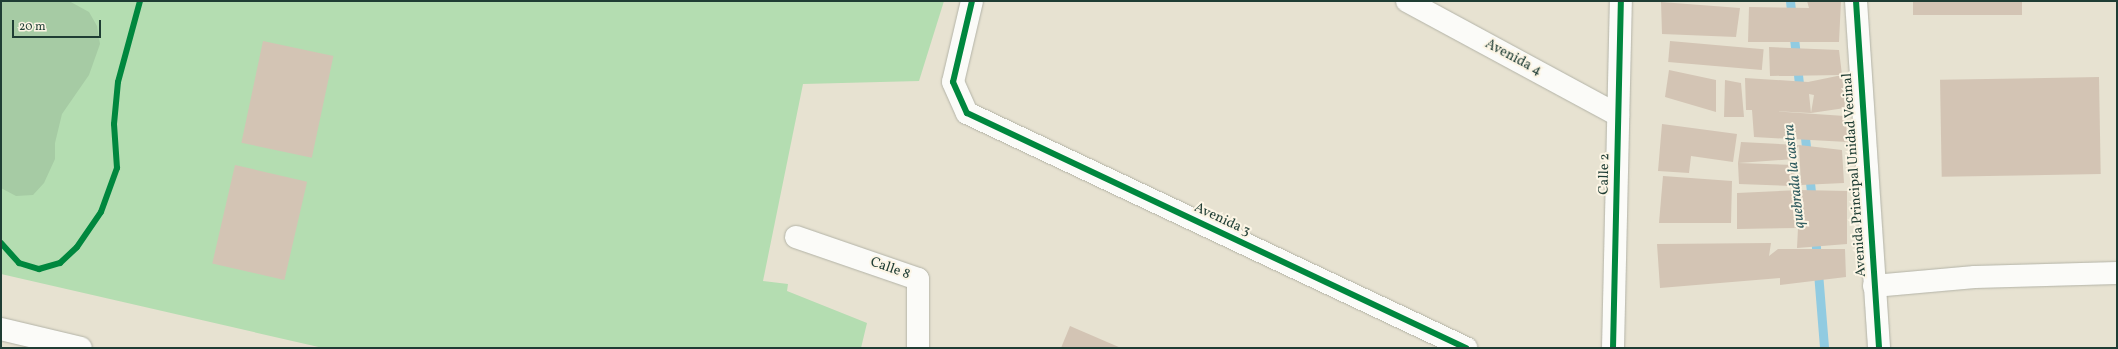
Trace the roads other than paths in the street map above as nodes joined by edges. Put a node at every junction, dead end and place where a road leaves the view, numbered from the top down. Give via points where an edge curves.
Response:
1 (972, 1) edge
2 (1407, 1) edge
3 (1621, 1) edge
4 (1856, 1) edge
5 (1618, 115) junction
6 (796, 237) dead end
7 (2117, 273) edge
8 (1874, 286) junction
9 (1, 329) edge
10 (81, 348) edge
11 (918, 348) edge
12 (1466, 348) edge
13 (1613, 348) edge
14 (1879, 348) edge

1 - 12 street, Avenida 3 via 953,82 967,113
2 - 5 street, Avenida 4
3 - 5 street, Calle 2
4 - 8 street, Avenida Principal Unidad Vecinal
5 - 13 street, Calle 2
6 - 11 street, Calle 8 via 918,279
7 - 8 street via 1975,277
8 - 14 street, Avenida Principal Unidad Vecinal
9 - 10 street

